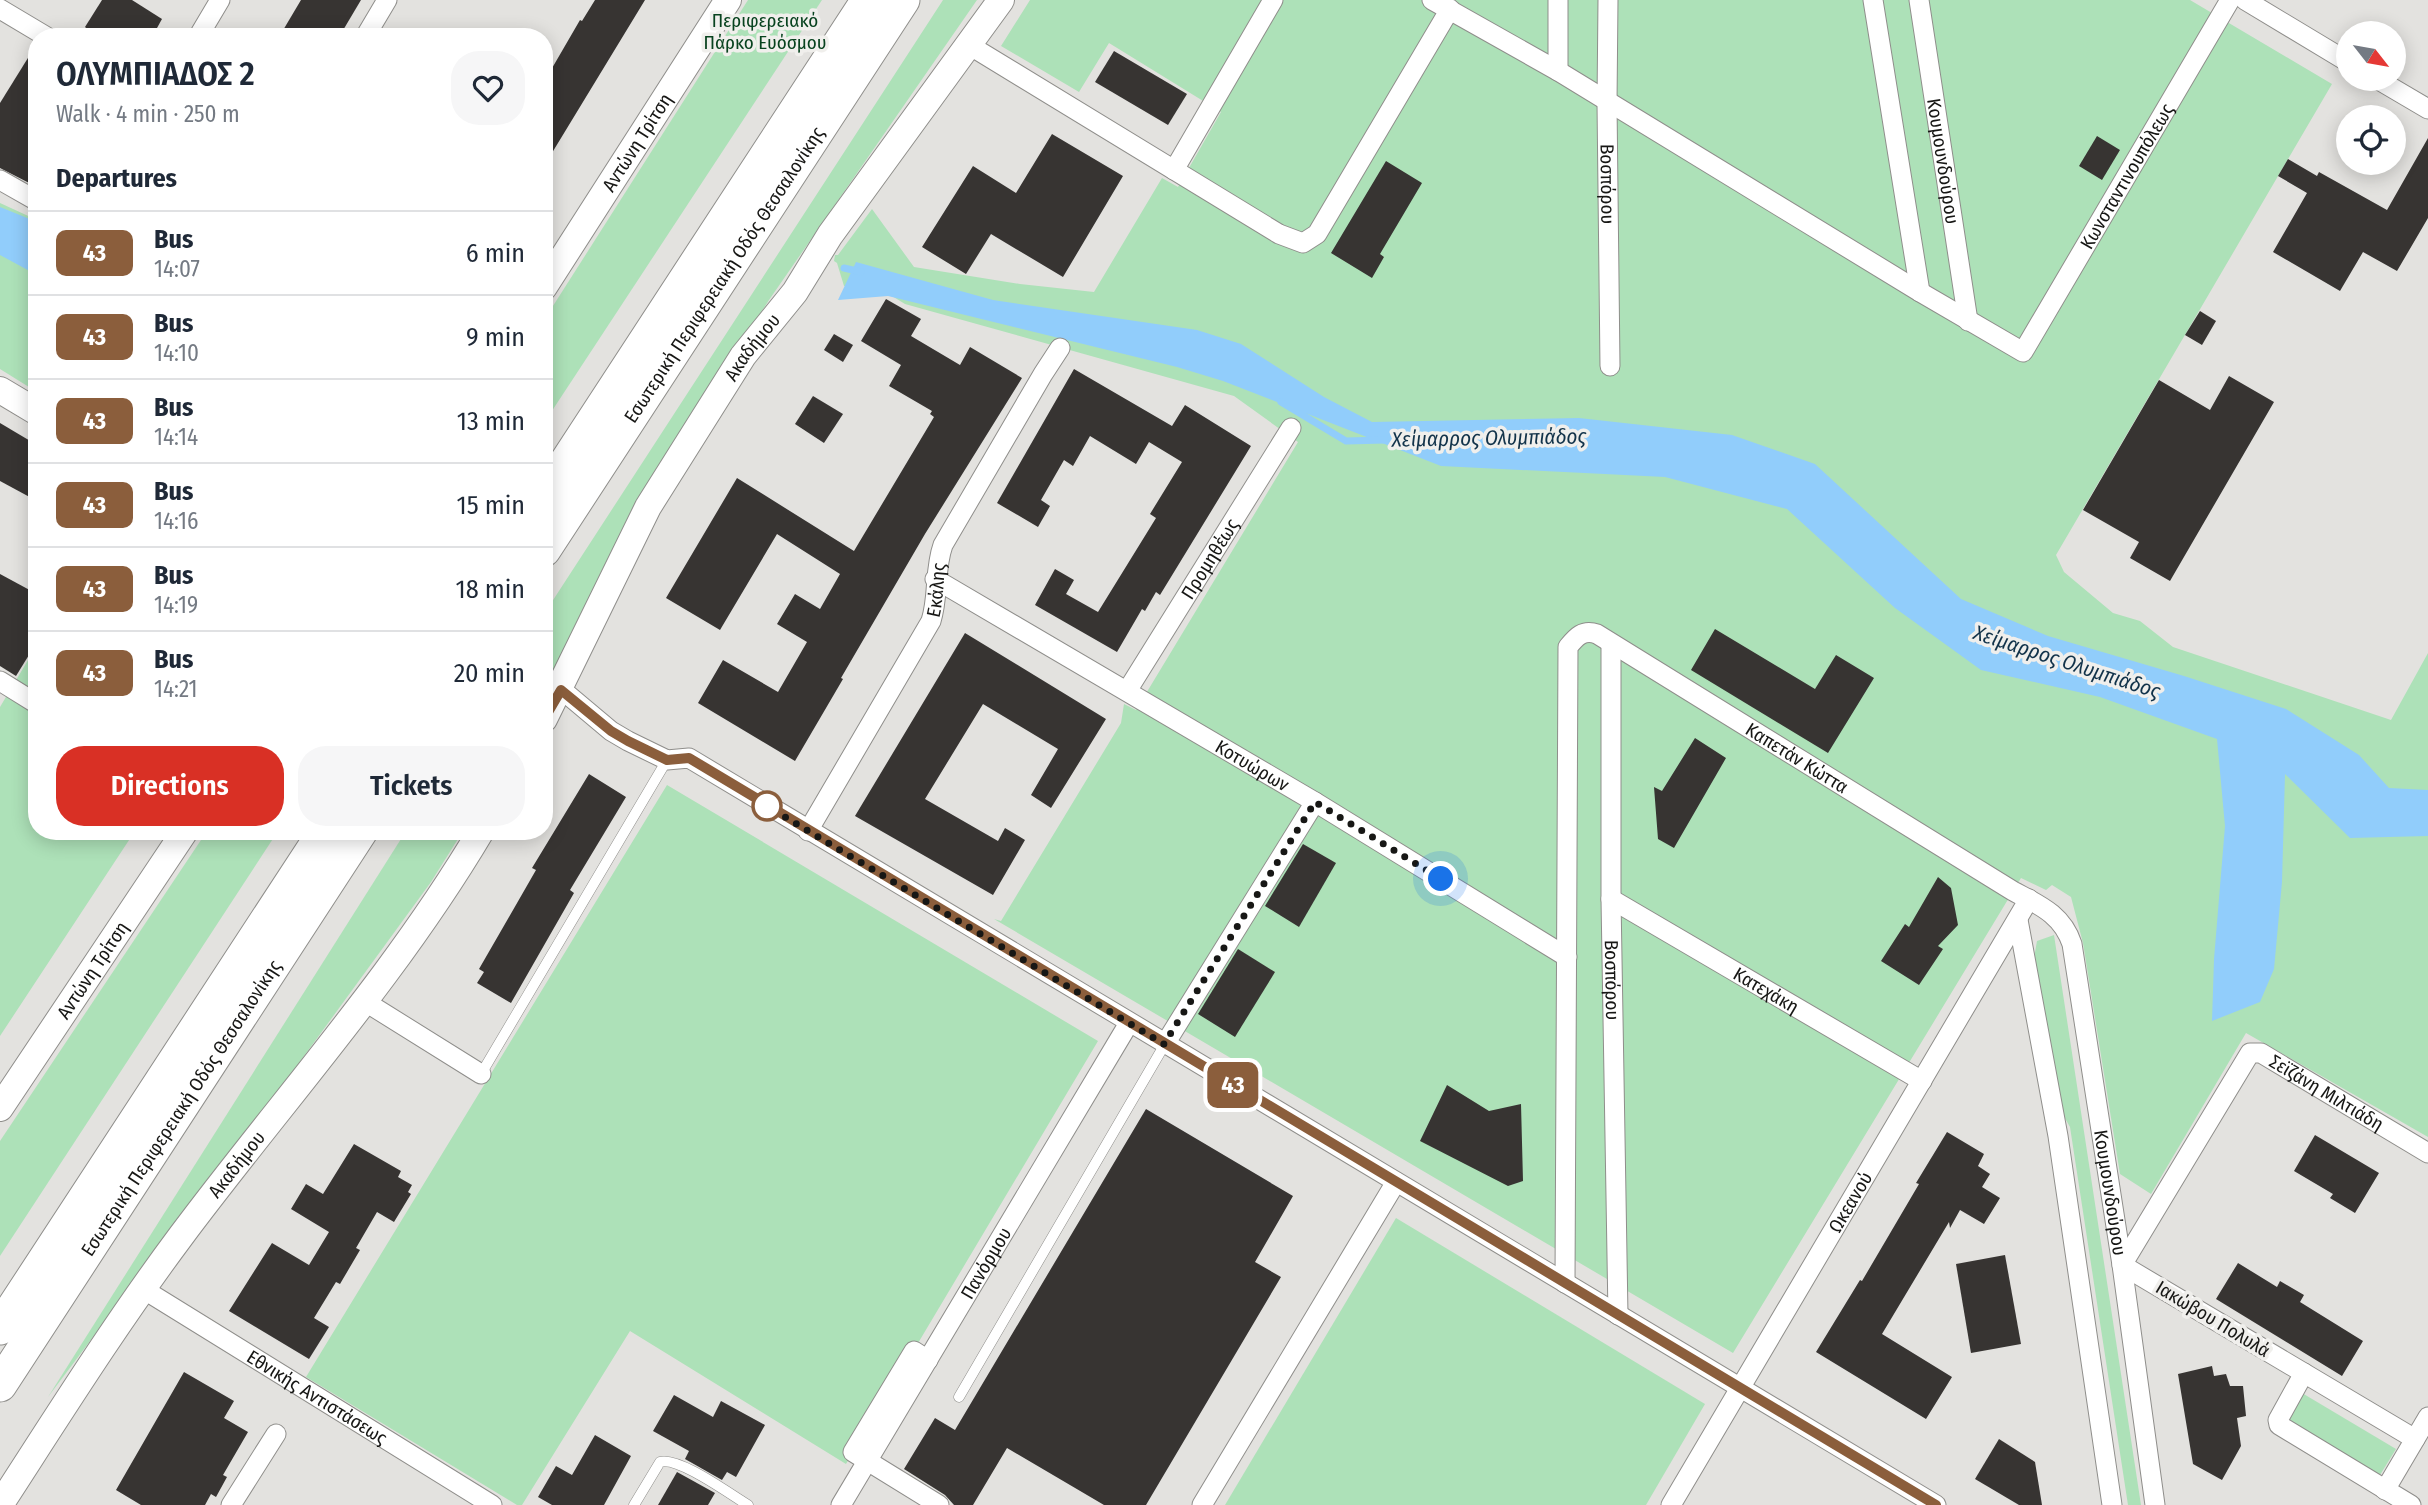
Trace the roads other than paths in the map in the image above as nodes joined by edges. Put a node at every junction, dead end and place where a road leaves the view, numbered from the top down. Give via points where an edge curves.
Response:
1 (220, 0) edge
2 (387, 0) edge
3 (728, 0) edge
4 (845, 0) edge
5 (868, 0) edge
6 (903, 0) edge
7 (1001, 0) edge
8 (1273, 0) edge
9 (1558, 0) edge
10 (1608, 0) edge
11 (1873, 0) edge
12 (1919, 0) edge
13 (2230, 0) edge
14 (2245, 0) edge
15 (1441, 5) edge
16 (2276, 8) edge
17 (0, 9) edge
18 (32, 28) edge
19 (203, 28) edge
20 (370, 28) edge
21 (969, 45) junction
22 (2336, 53) edge
23 (1558, 71) junction
24 (2397, 91) edge
25 (1607, 103) junction
26 (2428, 109) edge
27 (789, 121) junction
28 (1174, 170) junction
29 (0, 180) edge
30 (28, 196) edge
31 (553, 273) edge
32 (1920, 292) junction
33 (1968, 321) junction
34 (1060, 348) dead end
35 (1611, 366) dead end
36 (0, 390) edge
37 (28, 407) edge
38 (1291, 428) dead end
39 (553, 482) edge
40 (553, 536) edge
41 (935, 579) junction
42 (1611, 644) junction
43 (0, 681) edge
44 (561, 690) junction
45 (1127, 691) junction
46 (28, 698) edge
47 (553, 704) edge
48 (667, 760) junction
49 (1315, 802) junction
50 (807, 831) junction
51 (179, 840) edge
52 (319, 840) edge
53 (355, 840) edge
54 (475, 840) edge
55 (1611, 899) junction
56 (2029, 900) junction
57 (2018, 920) junction
58 (1567, 957) junction
59 (364, 1002) junction
60 (1129, 1023) junction
61 (1164, 1044) junction
62 (481, 1074) joint
63 (1922, 1081) junction
64 (0, 1108) edge
65 (2428, 1153) edge
66 (1396, 1182) junction
67 (2122, 1265) junction
68 (1564, 1283) junction
69 (143, 1289) junction
70 (1618, 1315) junction
71 (0, 1328) edge
72 (2304, 1373) junction
73 (0, 1385) edge
74 (1739, 1387) junction
75 (959, 1397) dead end
76 (2428, 1417) edge
77 (276, 1434) dead end
78 (2415, 1440) junction
79 (869, 1461) junction
80 (2385, 1490) junction
81 (0, 1505) edge
82 (231, 1505) edge
83 (492, 1505) edge
84 (634, 1505) edge
85 (748, 1505) edge
86 (841, 1505) edge
87 (939, 1505) edge
88 (1202, 1505) edge
89 (1671, 1505) edge
90 (1936, 1505) edge
91 (2112, 1505) edge
92 (2155, 1505) edge
93 (2411, 1505) edge

1 - 19 street
2 - 20 street
3 - 31 street, Αντώνη Τρίτση
4 - 27 highway via 792,93
5 - 27 highway, Εσωτερική Περιφερειακή Οδός Θεσσαλονίκης
6 - 40 highway, Εσωτερική Περιφερειακή Οδός Θεσσαλονίκης
7 - 21 street, Ακαδήμου
8 - 28 street
9 - 23 street
10 - 25 street, Βοσπόρου
11 - 32 street
12 - 33 street, Κουμουνδούρου
13 - 33 street, Κωνσταντινουπόλεως via 2023,352
14 - 16 street
15 - 23 street
15 - 28 street via 1310,240 1303,243 1279,234
16 - 22 street
17 - 18 street
21 - 28 street
21 - 44 street, Ακαδήμου via 830,235 795,292 743,356 648,507
23 - 25 street
24 - 26 street
25 - 32 street
25 - 35 street, Βοσπόρου
27 - 39 highway, Εσωτερική Περιφερειακή Οδός Θεσσαλονίκης
29 - 30 street
32 - 33 street
34 - 41 street, Εκάλης via 943,545
36 - 37 street
38 - 45 street, Προμηθέως
41 - 45 street, Κοτυώρων
41 - 50 street, Εκάλης via 931,621
42 - 55 street, Βοσπόρου
42 - 56 street, Καπετάν Κώττα
42 - 58 street, Καπετάν Κώττα via 1588,632 1568,647
43 - 46 street
44 - 47 street, Ακαδήμου
44 - 48 street via 611,731
45 - 49 street, Κοτυώρων
48 - 50 street via 689,758
48 - 62 lane
49 - 58 street, Κοτυώρων
49 - 61 street
50 - 60 street
51 - 64 street, Αντώνη Τρίτση
52 - 71 highway, Εσωτερική Περιφερειακή Οδός Θεσσαλονίκης
53 - 73 highway, Εσωτερική Περιφερειακή Οδός Θεσσαλονίκης
54 - 59 street, Ακαδήμου
55 - 63 street, Κατεχάκη
55 - 70 street, Βοσπόρου
56 - 57 street, Ωκεανού
56 - 67 street, Κουμουνδούρου via 2058,918 2072,944
57 - 63 street, Ωκεανού
57 - 91 street via 2058,1136
58 - 68 street
59 - 62 street
59 - 69 street, Ακαδήμου
60 - 61 street
60 - 79 street, Πανόρμου
61 - 66 street
61 - 75 lane
63 - 74 street, Ωκεανού
65 - 67 street, Σεϊζάνη Μιλτιάδη via 2261,1053 2250,1053
66 - 68 street
66 - 88 street
67 - 72 street, Ιακώβου Πολυλά
67 - 92 street, Κουμουνδούρου
68 - 70 street
69 - 81 street, Ακαδήμου
69 - 83 street, Εθνικής Αντιστάσεως
70 - 74 street
72 - 78 street, Ιακώβου Πολυλά
72 - 80 street via 2279,1425
74 - 89 street, Ωκεανού
74 - 90 street
76 - 78 street
77 - 82 street
78 - 80 street
79 - 86 street, Πανόρμου
79 - 87 street
80 - 93 street
84 - 85 lane via 660,1462 667,1460

